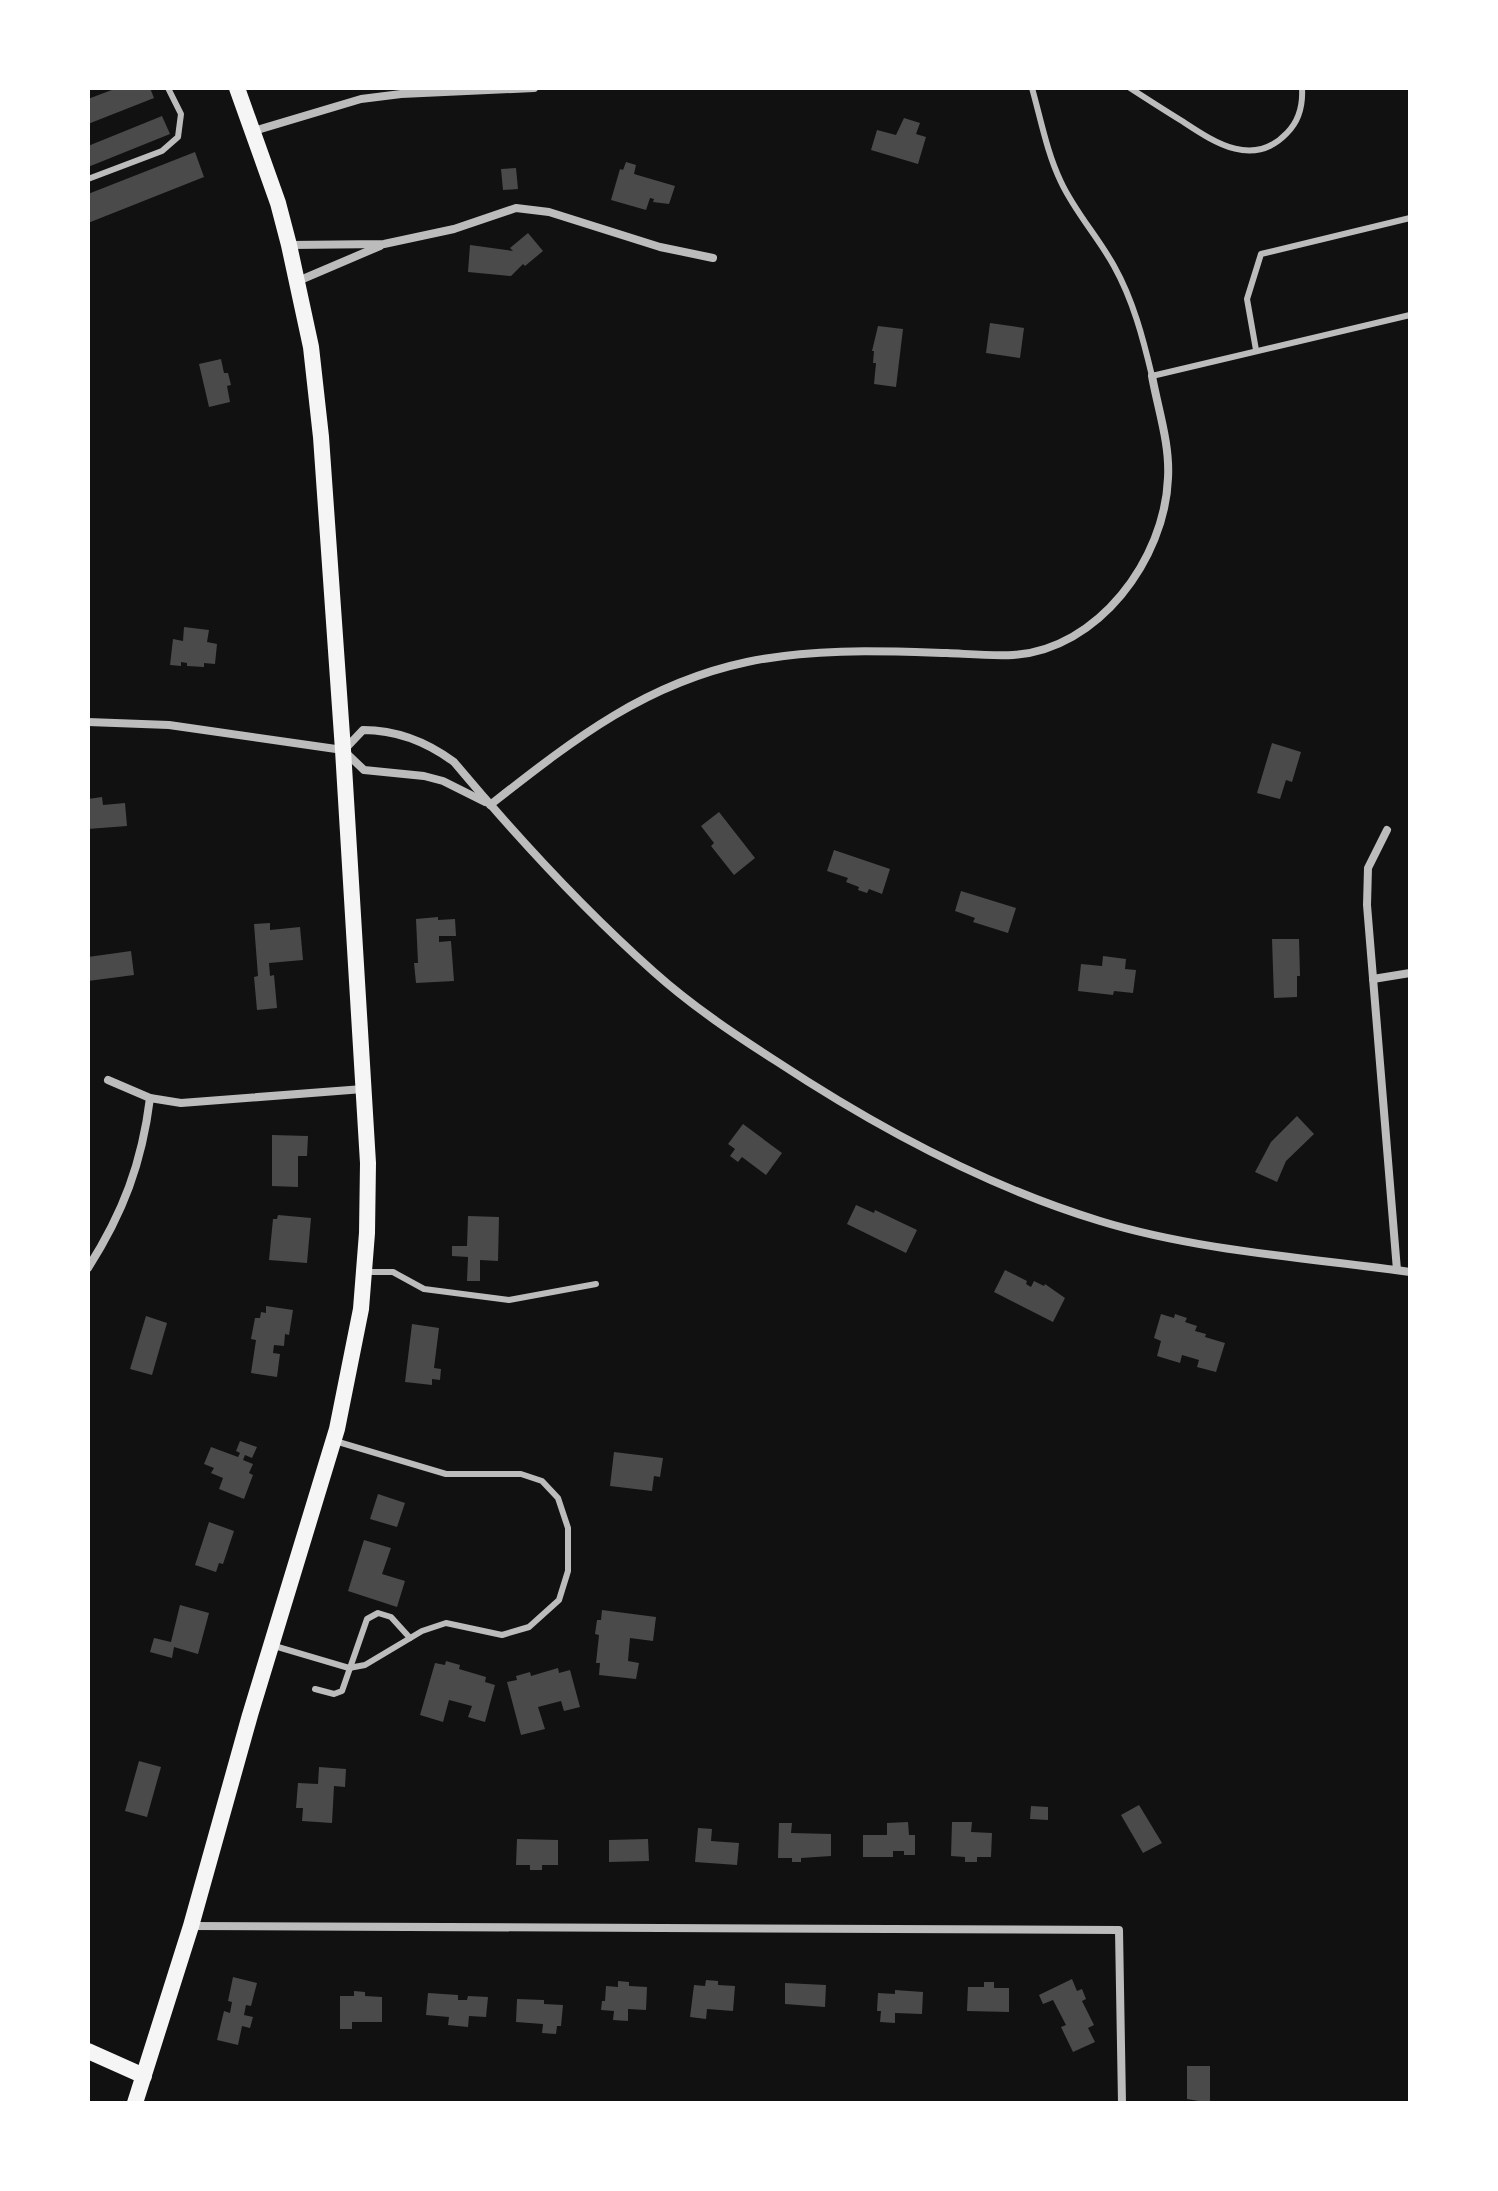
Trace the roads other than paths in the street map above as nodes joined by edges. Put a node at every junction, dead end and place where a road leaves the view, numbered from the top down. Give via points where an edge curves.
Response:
1 (168, 88) edge
2 (237, 88) edge
3 (534, 88) edge
4 (1045, 88) edge
5 (1130, 88) edge
6 (1302, 88) edge
7 (1033, 90) edge
8 (254, 131) junction
9 (88, 179) edge
10 (1410, 218) edge
11 (384, 244) junction
12 (289, 245) junction
13 (713, 258) dead end
14 (298, 281) junction
15 (1410, 315) edge
16 (1256, 350) junction
17 (1152, 376) junction
18 (88, 722) edge
19 (343, 750) junction
20 (490, 805) junction
21 (1387, 830) dead end
22 (1410, 973) edge
23 (1373, 979) junction
24 (108, 1080) dead end
25 (363, 1089) junction
26 (150, 1098) junction
27 (88, 1268) edge
28 (1397, 1270) junction
29 (365, 1272) junction
30 (1410, 1272) edge
31 (596, 1284) dead end
32 (334, 1441) junction
33 (410, 1638) junction
34 (271, 1645) junction
35 (349, 1668) junction
36 (315, 1689) dead end
37 (191, 1926) junction
38 (88, 2051) edge
39 (144, 2076) junction
40 (135, 2103) edge
41 (1122, 2103) edge

1 - 9 lane via 181,114 178,137 162,151
2 - 8 main road
3 - 8 street via 361,99
4 - 7 lane
5 - 6 lane via 1225,147 1248,151 1272,145 1291,128 1302,105
7 - 17 lane via 1056,170 1124,287
8 - 12 main road
10 - 16 lane via 1261,254 1247,299
11 - 12 street
11 - 13 street via 516,208 549,212
11 - 14 street
12 - 14 main road
14 - 19 main road via 321,437
15 - 16 lane
16 - 17 lane
17 - 20 street via 1168,467 1159,529 1125,590 1075,635 1054,646 1013,655 818,652 709,671 608,717
18 - 19 street via 169,725
19 - 20 street via 364,770 443,781
19 - 20 street via 363,730 401,735 454,762
19 - 25 main road
20 - 28 street via 655,973 716,1022 828,1096 932,1153 1101,1221 1227,1247
21 - 23 street via 1368,868
22 - 23 street
23 - 28 street
24 - 26 street
25 - 26 street via 181,1103
25 - 29 main road via 368,1163
26 - 27 street via 141,1158
28 - 30 street
29 - 31 lane via 393,1272 424,1289 509,1300
29 - 32 main road via 355,1350
32 - 33 lane via 446,1474 521,1474 542,1481 558,1498 568,1528 568,1571 559,1600 529,1627 502,1635 446,1623
32 - 34 main road
33 - 35 lane via 365,1665
33 - 35 lane via 391,1617 378,1613 367,1619
34 - 35 lane
34 - 37 main road
35 - 36 lane via 342,1691
37 - 39 main road
37 - 41 street via 1119,1930
38 - 39 main road
39 - 40 main road

